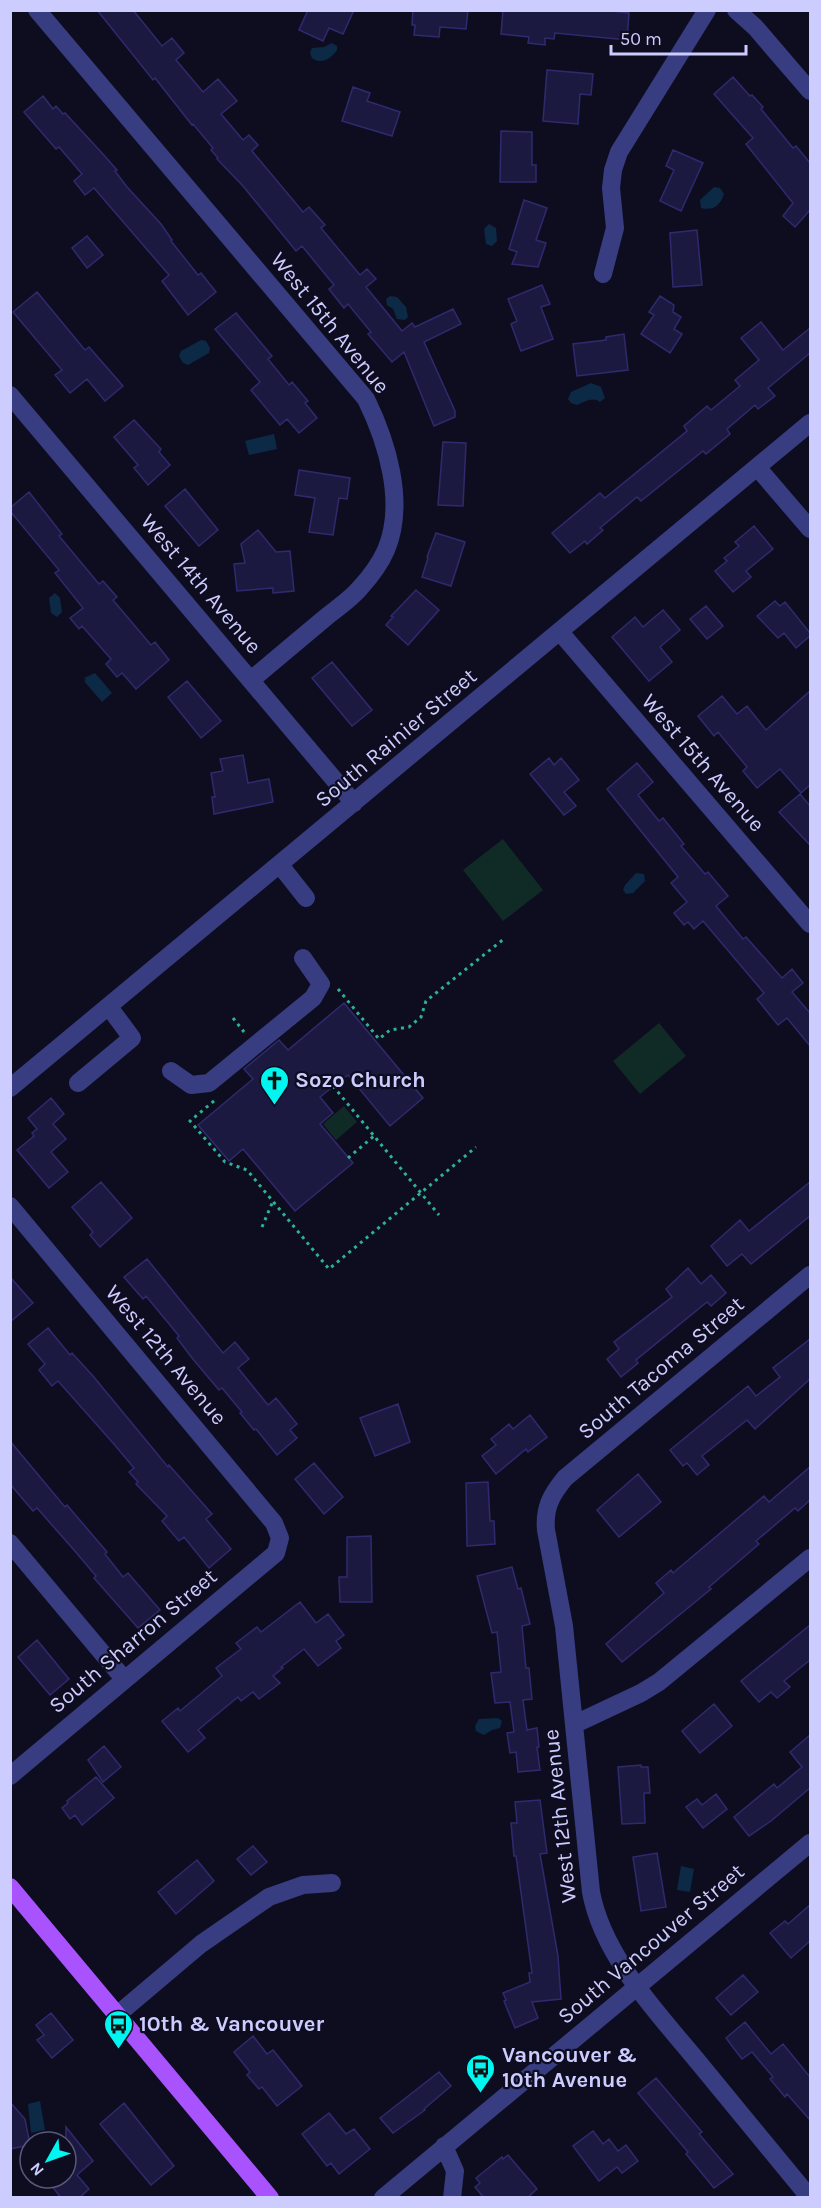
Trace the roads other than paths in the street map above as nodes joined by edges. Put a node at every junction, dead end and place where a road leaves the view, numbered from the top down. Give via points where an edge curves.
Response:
1 (37, 10) edge
2 (707, 10) edge
3 (736, 10) edge
4 (809, 85) edge
5 (603, 274) dead end
6 (10, 395) edge
7 (810, 423) edge
8 (757, 467) junction
9 (810, 529) edge
10 (560, 632) junction
11 (251, 680) junction
12 (354, 803) junction
13 (280, 865) junction
14 (306, 898) dead end
15 (810, 924) edge
16 (303, 958) dead end
17 (109, 1008) junction
18 (171, 1071) dead end
19 (78, 1083) dead end
20 (10, 1088) edge
21 (10, 1206) edge
22 (810, 1275) edge
23 (548, 1503) joint
24 (280, 1538) joint
25 (10, 1543) edge
26 (810, 1558) edge
27 (124, 1678) junction
28 (575, 1724) junction
29 (10, 1776) edge
30 (810, 1843) edge
31 (332, 1883) dead end
32 (10, 1887) edge
33 (637, 1987) junction
34 (117, 2015) junction
35 (444, 2146) junction
36 (270, 2198) edge
37 (383, 2198) edge
38 (452, 2198) edge
39 (810, 2198) edge

1 - 11 street, West 15th Avenue via 366,399 376,420 394,499 386,549 359,590
2 - 5 street via 619,152 611,188 615,228
3 - 4 street
6 - 11 street, West 14th Avenue
7 - 8 street, South Rainier Street
8 - 9 street
8 - 10 street, South Rainier Street
10 - 12 street, South Rainier Street
10 - 15 street, West 15th Avenue
11 - 12 street, West 14th Avenue
12 - 13 street, South Rainier Street
13 - 14 street
13 - 17 street, South Rainier Street
16 - 18 street via 321,984 313,998 209,1083 191,1085
17 - 19 street via 132,1038
17 - 20 street, South Rainier Street
21 - 24 street, West 12th Avenue via 274,1523
22 - 23 street, South Tacoma Street via 565,1478
23 - 28 street, West 12th Avenue via 546,1530 564,1626
24 - 27 street, South Sharron Street via 276,1553
25 - 27 street
26 - 28 street via 659,1682
27 - 29 street, South Sharron Street
28 - 33 street, West 12th Avenue via 593,1908
30 - 33 street, South Vancouver Street
31 - 34 street via 269,1896 201,1944
32 - 34 main road
33 - 35 street, South Vancouver Street
33 - 39 street, West 12th Avenue
34 - 36 main road
35 - 37 street, South Vancouver Street
35 - 38 street via 455,2171

